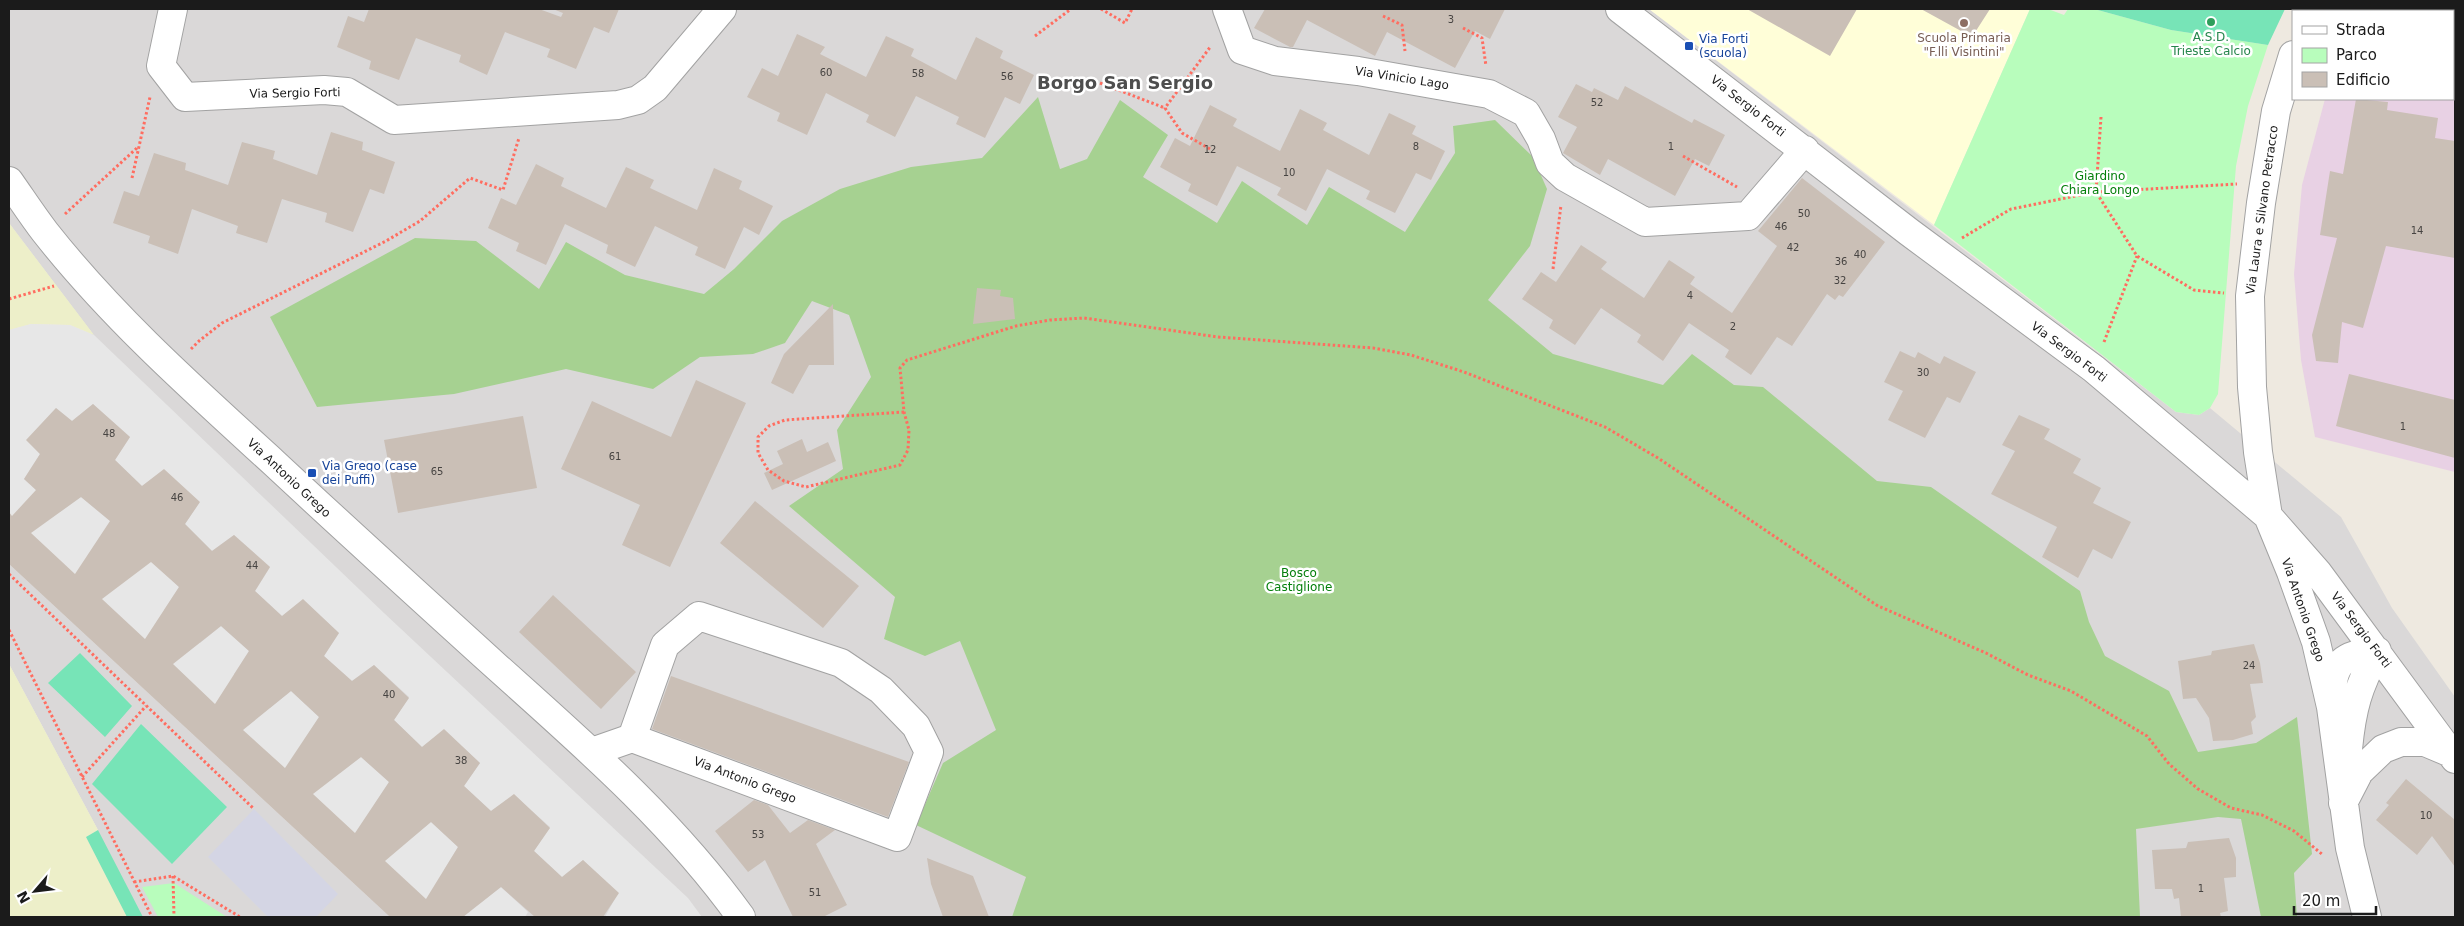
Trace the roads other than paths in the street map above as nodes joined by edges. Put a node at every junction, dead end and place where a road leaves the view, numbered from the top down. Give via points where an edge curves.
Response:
1 (173, 9) edge
2 (722, 9) edge
3 (1620, 9) edge
4 (1229, 14) edge
5 (2292, 59) edge
6 (1805, 150) junction
7 (9, 180) edge
8 (2268, 516) junction
9 (2377, 651) junction
10 (2332, 707) junction
11 (632, 738) junction
12 (592, 752) junction
13 (2453, 756) edge
14 (2343, 803) junction
15 (741, 917) edge
16 (2367, 917) edge

1 - 2 street, Via Sergio Forti via 161,66 185,97 324,90 347,92 394,120 618,105 638,100 655,88
3 - 6 street, Via Sergio Forti
4 - 6 street, Via Vinicio Lago via 1242,50 1275,61 1489,94 1526,113 1550,163 1565,177 1646,222 1748,216
5 - 8 street, Via Laura e Silvano Petracco via 2276,111 2260,203 2250,296 2253,396
6 - 8 street, Via Sergio Forti via 1909,232 2094,369
7 - 12 street, Via Antonio Grego via 45,232 173,371
8 - 9 street, Via Sergio Forti via 2318,572
8 - 10 street, Via Antonio Grego via 2316,642
9 - 10 street, Via Antonio Grego via 2356,654 2336,668 2332,682
9 - 13 street, Via Sergio Forti
9 - 14 street, Via Antonio Grego via 2352,710
10 - 14 street, Via Antonio Grego
11 - 11 street, Via Antonio Grego via 897,837 929,752 916,726 880,690 841,663 699,616 665,645
11 - 12 street
12 - 15 street, Via Antonio Grego via 670,832
13 - 14 street via 2425,742 2401,742 2383,749 2359,772
14 - 16 street, Via Antonio Grego via 2352,858

